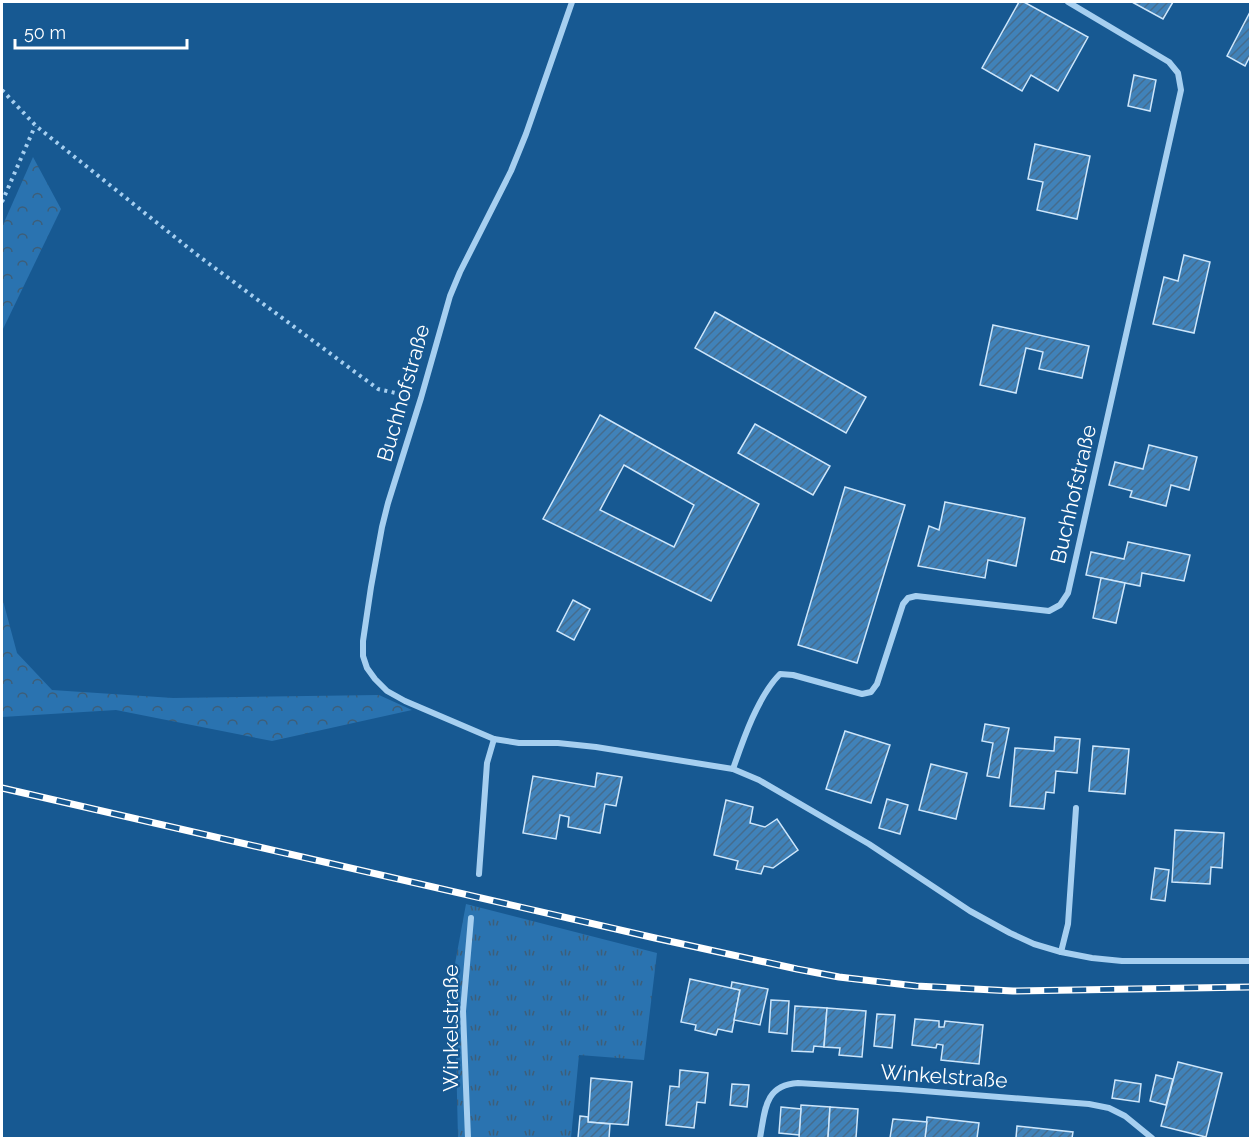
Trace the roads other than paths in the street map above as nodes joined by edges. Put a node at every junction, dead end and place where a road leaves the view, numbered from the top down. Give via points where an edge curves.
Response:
1 (572, 2) edge
2 (1068, 2) edge
3 (494, 739) junction
4 (733, 769) junction
5 (1076, 808) dead end
6 (479, 874) dead end
7 (471, 918) dead end
8 (1061, 952) junction
9 (1251, 961) edge
10 (468, 1138) edge
11 (760, 1138) edge
12 (1152, 1138) edge

1 - 3 street, Buchhofstraße via 519,152 450,296 388,503 363,641 367,668 387,691
2 - 4 street, Buchhofstraße via 1169,62 1178,73 1181,90 1068,593 1060,605 1049,611 908,598 878,684 871,692 862,694 780,674 770,684 755,714
3 - 4 street, Buchhofstraße via 596,747
3 - 6 street via 487,763
4 - 8 street, Buchhofstraße via 869,844 970,911 1034,944
5 - 8 street via 1068,924
7 - 10 street, Winkelstraße via 463,1011
8 - 9 street, Buchhofstraße via 1122,961
11 - 12 street, Winkelstraße via 765,1110 776,1089 798,1083 1089,1104 1125,1116

